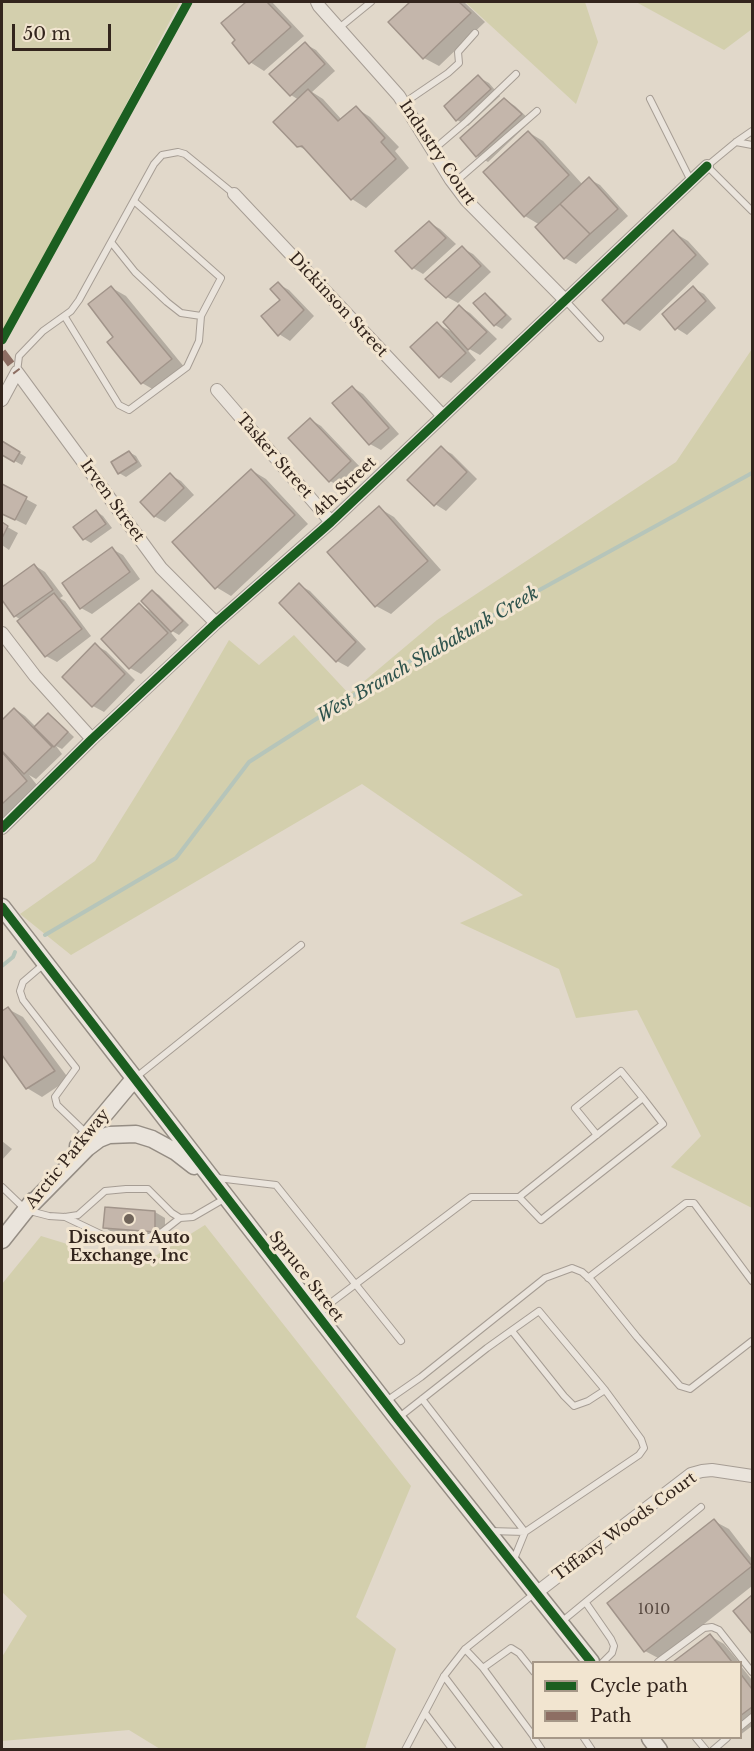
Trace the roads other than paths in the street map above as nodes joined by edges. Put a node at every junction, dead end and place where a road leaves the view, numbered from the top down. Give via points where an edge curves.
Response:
1 (317, 2) edge
2 (371, 2) edge
3 (339, 28) junction
4 (475, 33) dead end
5 (516, 74) dead end
6 (650, 99) dead end
7 (404, 104) junction
8 (537, 111) dead end
9 (753, 131) edge
10 (736, 142) junction
11 (753, 145) edge
12 (433, 150) junction
13 (707, 166) junction
14 (691, 182) junction
15 (454, 183) junction
16 (234, 194) joint
17 (134, 201) junction
18 (753, 211) edge
19 (111, 242) junction
20 (565, 300) junction
21 (201, 316) junction
22 (65, 317) junction
23 (600, 338) dead end
24 (17, 372) junction
25 (217, 390) dead end
26 (2, 400) edge
27 (443, 416) junction
28 (331, 522) junction
29 (216, 622) junction
30 (2, 633) edge
31 (92, 739) junction
32 (2, 828) edge
33 (2, 907) edge
34 (301, 945) dead end
35 (44, 963) junction
36 (134, 1079) junction
37 (643, 1098) junction
38 (88, 1135) junction
39 (597, 1135) junction
40 (210, 1178) junction
41 (2, 1187) edge
42 (519, 1197) junction
43 (226, 1198) junction
44 (26, 1210) junction
45 (64, 1217) junction
46 (180, 1218) junction
47 (2, 1240) edge
48 (588, 1278) junction
49 (753, 1281) edge
50 (356, 1284) junction
51 (316, 1314) junction
52 (512, 1331) junction
53 (401, 1341) dead end
54 (753, 1341) edge
55 (605, 1390) junction
56 (422, 1399) junction
57 (384, 1402) junction
58 (397, 1418) junction
59 (753, 1476) edge
60 (701, 1507) dead end
61 (488, 1531) junction
62 (525, 1532) junction
63 (513, 1563) junction
64 (536, 1593) junction
65 (586, 1603) junction
66 (560, 1623) junction
67 (465, 1649) junction
68 (590, 1661) edge
69 (604, 1661) edge
70 (659, 1661) edge
71 (483, 1668) junction
72 (532, 1669) edge
73 (753, 1672) edge
74 (444, 1676) junction
75 (424, 1713) junction
76 (532, 1734) edge
77 (725, 1739) edge
78 (407, 1748) edge
79 (453, 1749) edge
80 (500, 1749) edge
81 (713, 1749) edge

1 - 3 street, Industry Court
2 - 3 lane
3 - 7 street, Industry Court
4 - 7 lane via 458,52 459,63
5 - 12 lane
6 - 14 lane
7 - 12 street, Industry Court
8 - 15 lane
9 - 10 lane
10 - 11 lane
10 - 13 lane
12 - 15 street, Industry Court
13 - 14 street, 4th Street
13 - 18 lane
14 - 20 street, 4th Street
15 - 20 street, Industry Court
16 - 17 lane via 178,152 162,155
16 - 27 street, Dickinson Street
17 - 19 lane
17 - 21 lane via 221,278
19 - 21 lane via 135,272 181,314
19 - 22 lane via 80,300
20 - 23 lane
20 - 27 street, 4th Street
21 - 22 lane via 198,342 187,367 129,410 119,405
22 - 24 lane via 19,356
24 - 26 street
24 - 29 street, Irven Street via 161,568
25 - 28 street, Tasker Street
27 - 28 street, 4th Street
28 - 29 street, 4th Street
29 - 31 street, 4th Street
30 - 31 street
31 - 32 street, 4th Street
33 - 35 street, Spruce Street
34 - 36 lane
35 - 36 street, Spruce Street
35 - 38 lane via 23,982 20,991 76,1068 55,1097 57,1105
36 - 38 street, Arctic Parkway
36 - 40 street, Spruce Street
37 - 39 lane
37 - 39 lane via 621,1071 575,1108
37 - 42 lane via 663,1124 541,1220
38 - 44 street, Arctic Parkway
39 - 42 lane
40 - 43 street, Spruce Street
40 - 44 street via 152,1139 136,1134 109,1135 87,1148
40 - 50 lane via 276,1185
41 - 44 lane
42 - 50 lane via 471,1197
43 - 46 lane via 193,1217
43 - 51 street, Spruce Street
44 - 45 lane
44 - 47 street, Arctic Parkway
45 - 46 lane via 111,1239 134,1241 162,1232
45 - 46 lane via 78,1215 105,1191 148,1189
48 - 49 lane via 686,1203 694,1203
48 - 54 lane via 680,1386 690,1389
48 - 57 lane via 572,1268 545,1278
50 - 51 lane
50 - 53 lane
51 - 57 street, Spruce Street
52 - 55 lane via 574,1406
52 - 55 lane via 539,1311
52 - 56 lane
55 - 62 lane via 644,1448
56 - 58 lane
56 - 62 lane
57 - 58 street, Spruce Street
58 - 61 street, Spruce Street
59 - 64 street, Tiffany Woods Court via 712,1470 691,1474
60 - 65 lane
61 - 62 lane
61 - 63 street, Spruce Street
62 - 63 lane
63 - 64 street, Spruce Street
64 - 66 street, Spruce Street
64 - 67 lane
65 - 66 lane
65 - 69 lane via 614,1646
66 - 68 street, Spruce Street
67 - 71 lane
67 - 74 lane
70 - 73 lane via 704,1628 712,1627
71 - 72 lane via 511,1648
71 - 76 lane
74 - 75 lane
74 - 80 lane
75 - 78 lane
75 - 79 lane
77 - 81 lane

